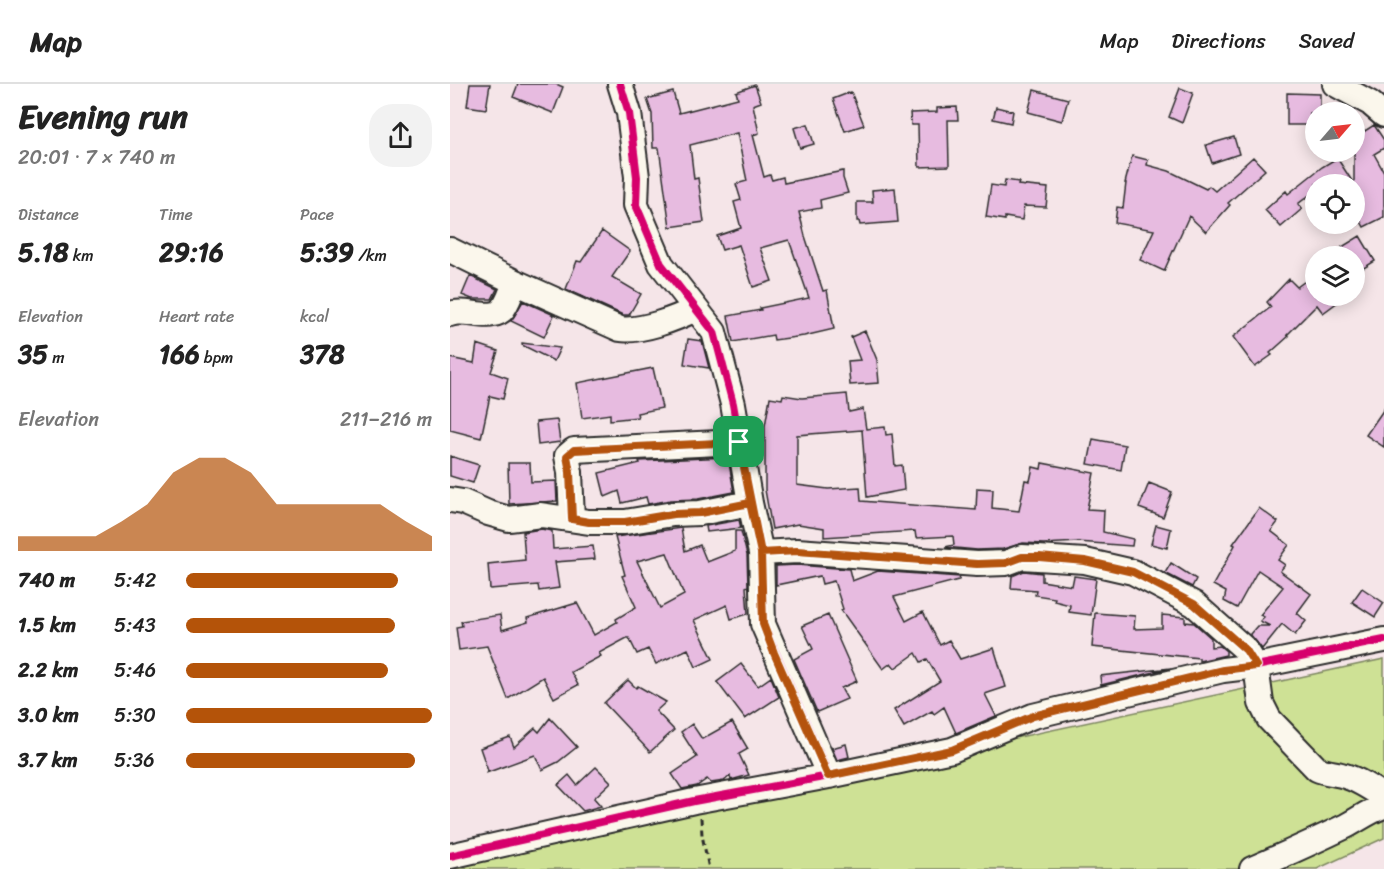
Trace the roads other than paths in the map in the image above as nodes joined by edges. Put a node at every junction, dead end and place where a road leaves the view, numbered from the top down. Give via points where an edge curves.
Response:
1 (620, 84) edge
2 (1335, 84) edge
3 (1376, 101) edge
4 (450, 250) edge
5 (515, 282) junction
6 (695, 309) junction
7 (450, 314) edge
8 (739, 442) junction
9 (450, 500) edge
10 (750, 503) junction
11 (572, 519) junction
12 (761, 553) junction
13 (1384, 640) edge
14 (1256, 666) junction
15 (828, 776) junction
16 (1384, 797) edge
17 (1384, 806) edge
18 (450, 855) edge
19 (1252, 869) edge

1 - 6 street via 629,113 637,177 636,205 661,264
2 - 3 street
4 - 5 street
5 - 6 street via 629,330 680,317
5 - 7 street via 499,313
6 - 8 street via 714,332
8 - 10 street
8 - 11 street via 574,450 567,456
9 - 11 street via 509,519 541,515
10 - 11 street via 625,522
10 - 12 street
12 - 14 street via 797,551 977,564 1006,563 1022,557 1085,561 1133,572 1194,604 1246,650
12 - 15 street via 763,624
13 - 14 street
14 - 15 street via 1223,670 1033,716 952,750
14 - 16 street via 1261,703 1269,719 1309,762 1317,769 1351,778
15 - 18 street
17 - 19 street

